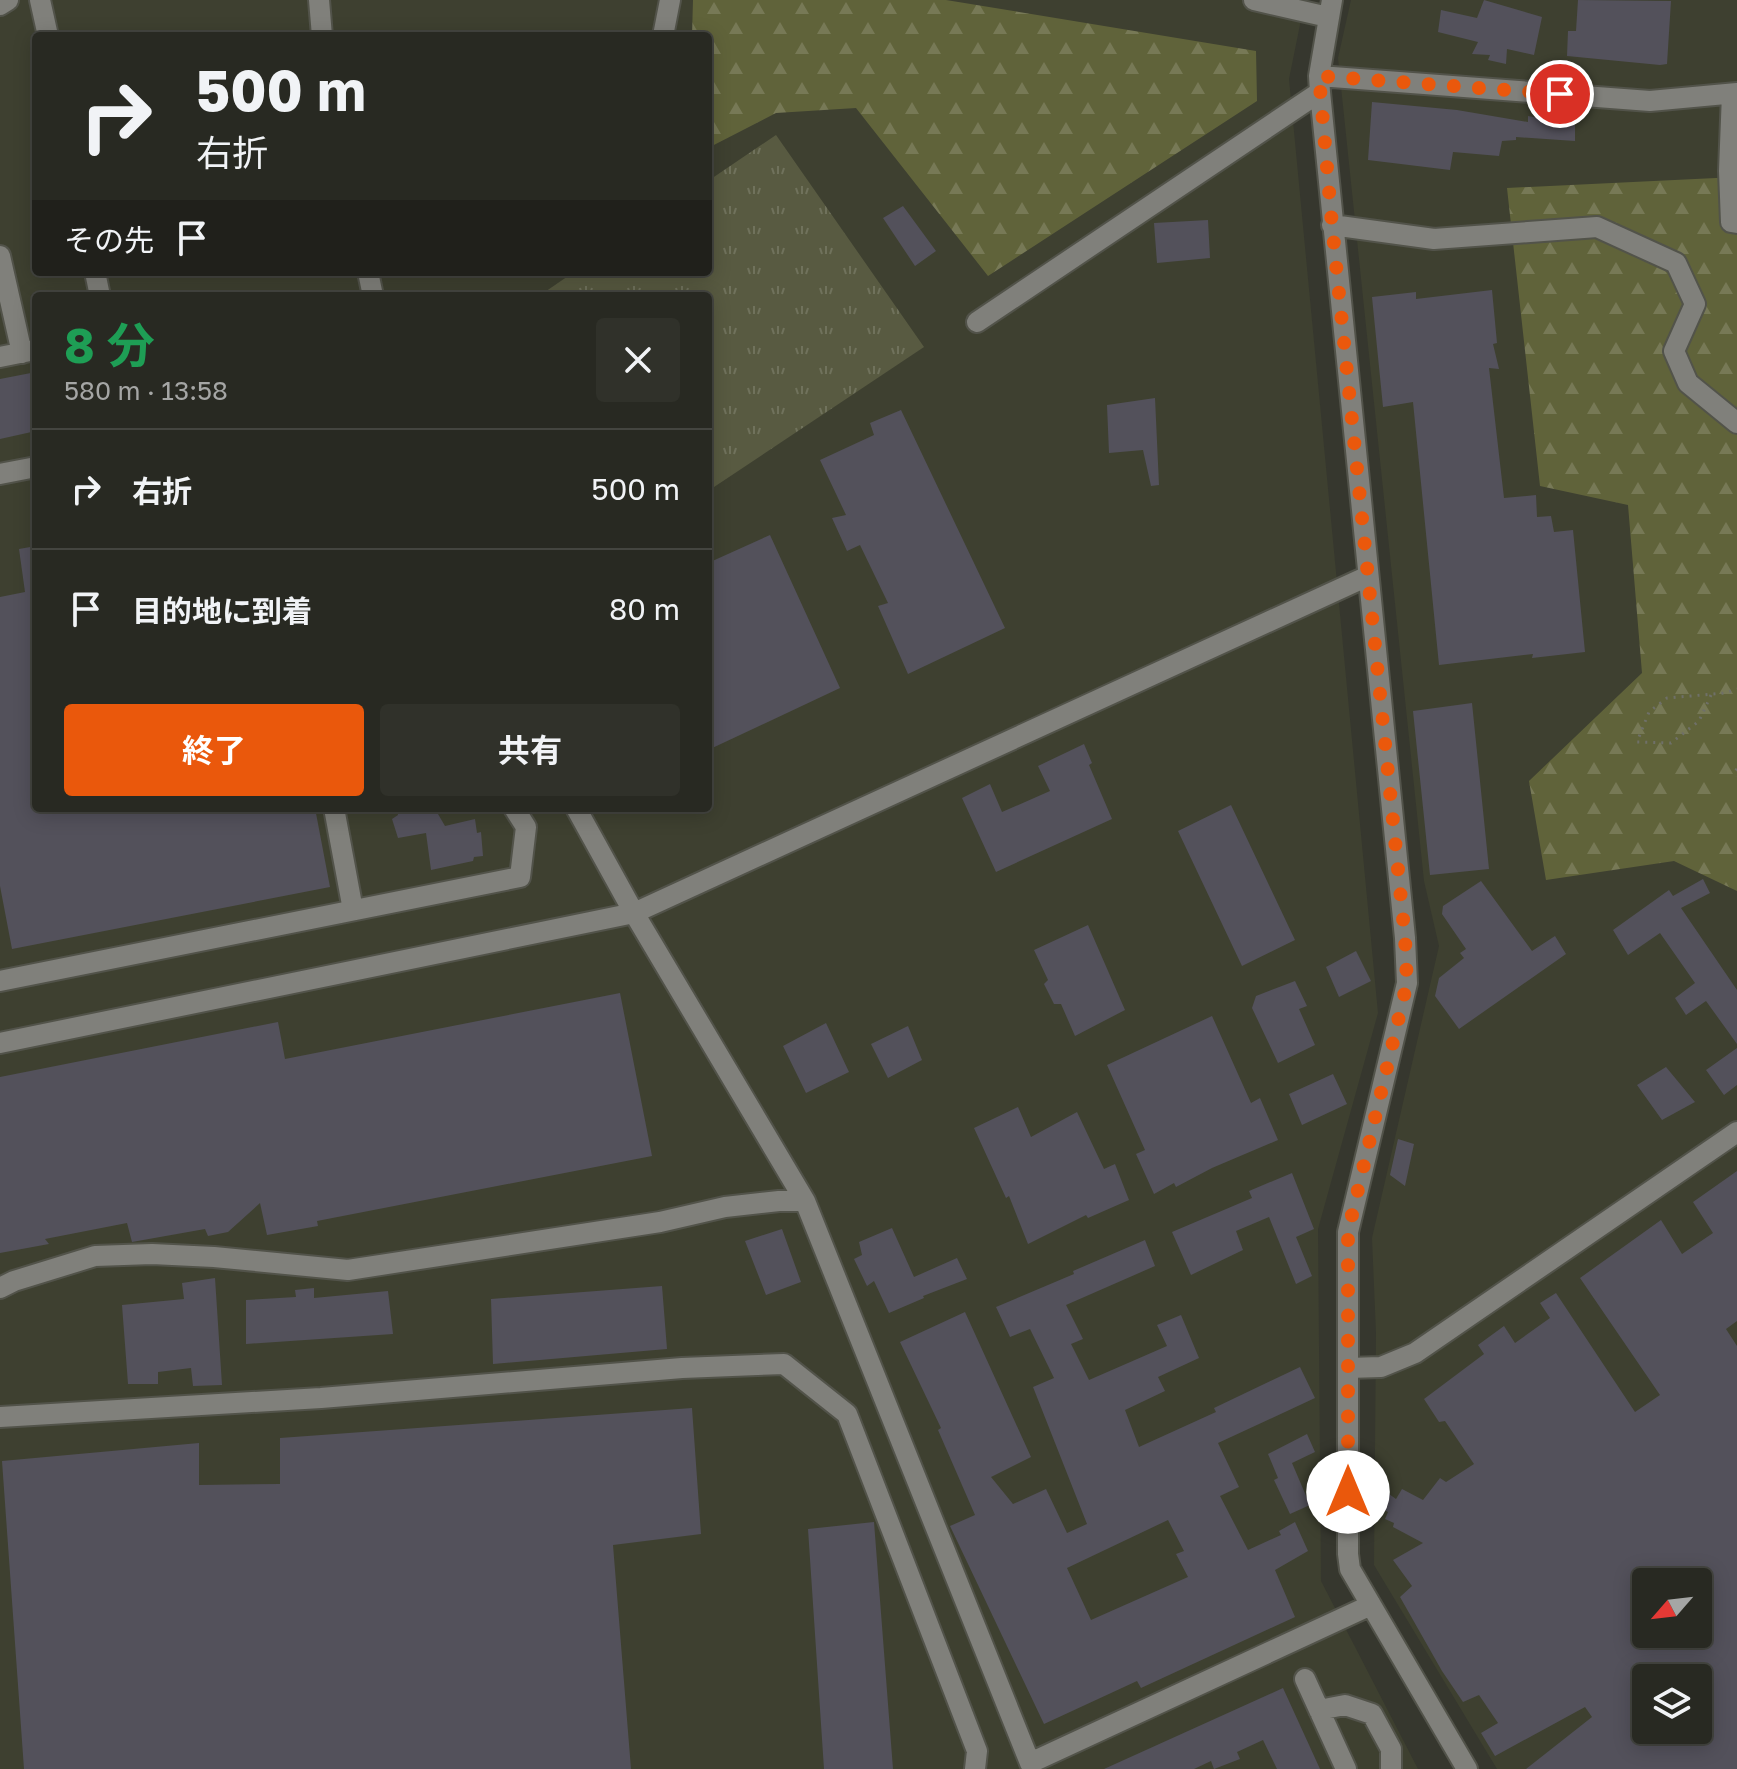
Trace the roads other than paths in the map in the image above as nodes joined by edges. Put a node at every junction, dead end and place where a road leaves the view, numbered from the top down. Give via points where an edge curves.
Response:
1 (40, 0) edge
2 (319, 0) edge
3 (670, 0) edge
4 (1254, 0) edge
5 (1330, 8) edge
6 (47, 32) edge
7 (322, 32) edge
8 (664, 32) edge
9 (1319, 84) junction
10 (1734, 94) edge
11 (1733, 171) edge
12 (1737, 223) edge
13 (1332, 225) junction
14 (0, 256) edge
15 (977, 322) dead end
16 (29, 351) edge
17 (0, 357) edge
18 (1737, 423) edge
19 (32, 468) edge
20 (0, 474) edge
21 (1368, 576) junction
22 (335, 812) edge
23 (517, 812) edge
24 (578, 812) edge
25 (353, 910) junction
26 (634, 913) junction
27 (0, 981) edge
28 (0, 1043) edge
29 (1737, 1132) edge
30 (805, 1201) junction
31 (0, 1288) edge
32 (1348, 1368) junction
33 (0, 1417) edge
34 (1371, 1605) junction
35 (1305, 1679) dead end
36 (1319, 1710) junction
37 (975, 1769) edge
38 (1346, 1769) edge
39 (1391, 1769) edge
40 (1467, 1769) edge

1 - 6 street
2 - 7 street
3 - 8 street
4 - 5 street
5 - 9 street
9 - 10 street via 1650,101
9 - 13 street
9 - 15 street
10 - 11 street
11 - 12 street via 1731,222
13 - 18 street via 1434,239 1597,227 1676,263 1695,304 1674,351 1688,383
13 - 21 street
14 - 16 street
16 - 17 street
19 - 20 street
21 - 26 street
21 - 32 street via 1407,983 1348,1232
22 - 25 street
23 - 25 street via 526,827 520,877
24 - 26 street
25 - 27 street
26 - 28 street
26 - 30 street
29 - 32 street via 1415,1353 1381,1367
30 - 31 street via 725,1207 660,1222 348,1270 214,1257 95,1256
30 - 34 street via 1030,1763
32 - 34 street via 1348,1554 1350,1569
33 - 37 street via 784,1364 847,1414 977,1751
34 - 40 street
35 - 36 street
36 - 38 street
36 - 39 street via 1345,1705 1372,1714 1391,1749

